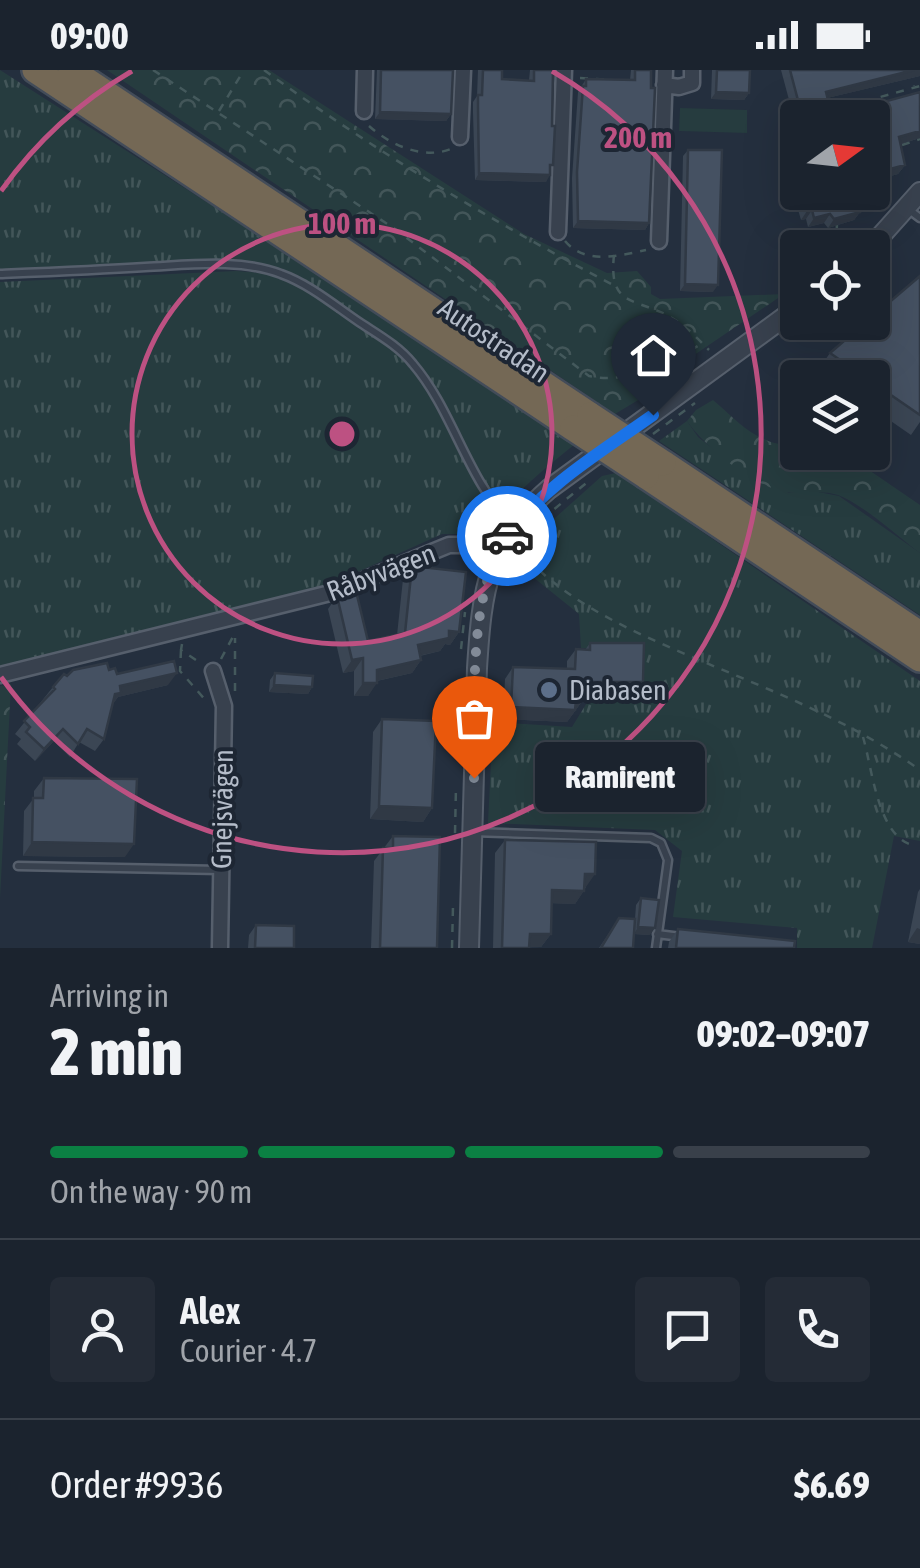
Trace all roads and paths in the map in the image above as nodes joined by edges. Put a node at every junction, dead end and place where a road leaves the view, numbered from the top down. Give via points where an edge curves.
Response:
1 (35, 70) edge
2 (71, 70) edge
3 (152, 70) edge
4 (244, 70) edge
5 (264, 70) edge
6 (364, 70) edge
7 (463, 70) edge
8 (692, 70) edge
9 (910, 70) edge
10 (564, 73) edge
11 (664, 78) edge
12 (614, 80) edge
13 (917, 87) edge
14 (872, 100) edge
15 (364, 111) joint
16 (218, 113) junction
17 (460, 137) joint
18 (920, 140) edge
19 (893, 141) edge
20 (920, 192) edge
21 (914, 213) edge
22 (836, 218) edge
23 (836, 230) edge
24 (558, 232) joint
25 (890, 232) edge
26 (659, 240) joint
27 (614, 255) junction
28 (0, 274) edge
29 (615, 286) junction
30 (780, 320) edge
31 (703, 344) junction
32 (721, 364) junction
33 (582, 422) junction
34 (654, 470) junction
35 (508, 525) junction
36 (449, 545) junction
37 (495, 555) junction
38 (468, 599) edge
39 (235, 618) junction
40 (182, 632) junction
41 (920, 634) edge
42 (181, 650) junction
43 (461, 658) dead end
44 (920, 658) edge
45 (214, 671) junction
46 (0, 675) edge
47 (210, 705) dead end
48 (863, 735) junction
49 (920, 770) edge
50 (457, 778) dead end
51 (464, 835) junction
52 (909, 844) dead end
53 (18, 866) dead end
54 (221, 870) junction
55 (453, 899) dead end
56 (657, 934) junction
57 (686, 937) edge
58 (220, 948) edge
59 (452, 948) edge
60 (469, 948) edge
61 (656, 948) edge

1 - 33 highway, Autostradan
2 - 33 highway, Autostradan
3 - 16 path
4 - 16 path
5 - 29 path via 453,197
6 - 15 street
7 - 17 street
8 - 11 street via 686,87
9 - 13 path
10 - 12 path
10 - 24 street
11 - 26 street
13 - 14 path
15 - 17 path via 370,128 414,151 450,150
16 - 31 path via 394,230 590,376 661,366
18 - 19 path
20 - 21 street
21 - 25 street
22 - 23 path
24 - 27 path via 581,255
26 - 27 path via 642,251
27 - 29 path
28 - 35 lane via 197,265 281,274 412,362
29 - 31 path via 625,299 675,319
30 - 32 street
31 - 32 path
32 - 35 street
33 - 34 highway, Autostradan, bridge
34 - 41 highway, Autostradan
34 - 44 highway, Autostradan
35 - 36 path via 496,514
35 - 37 street
35 - 48 path via 540,574 603,617
36 - 37 street, Råbyvägen
36 - 39 street, Råbyvägen via 334,592
37 - 51 street via 480,622
38 - 43 path
39 - 40 street, Råbyvägen
39 - 45 path via 235,638
40 - 42 path
40 - 46 street, Råbyvägen
42 - 45 path
42 - 47 path via 180,672
45 - 54 street, Gnejsvägen via 224,706
48 - 49 path
48 - 52 path via 877,800 898,840
50 - 51 path
51 - 56 lane via 661,843 668,860
51 - 60 street
53 - 54 lane
54 - 58 street, Gnejsvägen
55 - 59 path
56 - 57 lane
56 - 61 lane

